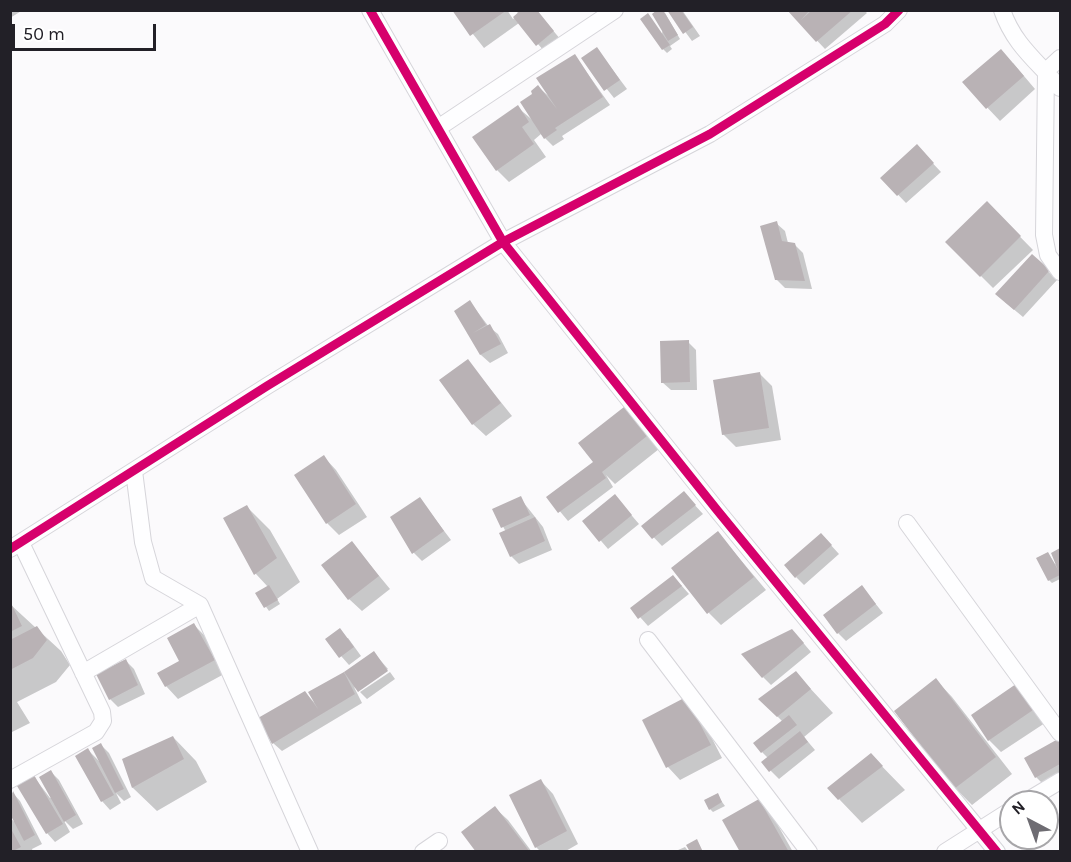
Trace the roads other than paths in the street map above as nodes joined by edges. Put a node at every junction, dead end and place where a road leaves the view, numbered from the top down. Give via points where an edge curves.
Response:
1 (370, 10) edge
2 (615, 10) edge
3 (874, 10) edge
4 (899, 10) edge
5 (1002, 10) edge
6 (885, 24) junction
7 (1060, 58) edge
8 (1046, 71) junction
9 (1060, 88) edge
10 (438, 128) junction
11 (503, 242) junction
12 (1060, 272) edge
13 (134, 471) junction
14 (907, 523) dead end
15 (16, 546) edge
16 (200, 605) junction
17 (648, 640) dead end
18 (83, 673) junction
19 (1060, 733) edge
20 (10, 780) edge
21 (1060, 781) edge
22 (1045, 790) edge
23 (999, 817) edge
24 (978, 829) junction
25 (439, 841) dead end
26 (310, 852) edge
27 (423, 852) edge
28 (809, 852) edge
29 (945, 852) edge
30 (998, 852) edge

1 - 10 street
2 - 10 street
3 - 6 street
4 - 6 street
5 - 8 street via 1013,37
6 - 11 street via 710,134
7 - 8 street
8 - 9 street
8 - 12 street via 1044,235 1048,255
10 - 11 street
11 - 13 street
11 - 24 street
13 - 15 street
13 - 16 street via 143,542 153,578
14 - 19 street
15 - 18 street
16 - 18 street
16 - 26 street
17 - 28 street
18 - 20 street via 102,712 101,727
21 - 22 street
23 - 24 street
24 - 29 street
24 - 30 street
25 - 27 street

